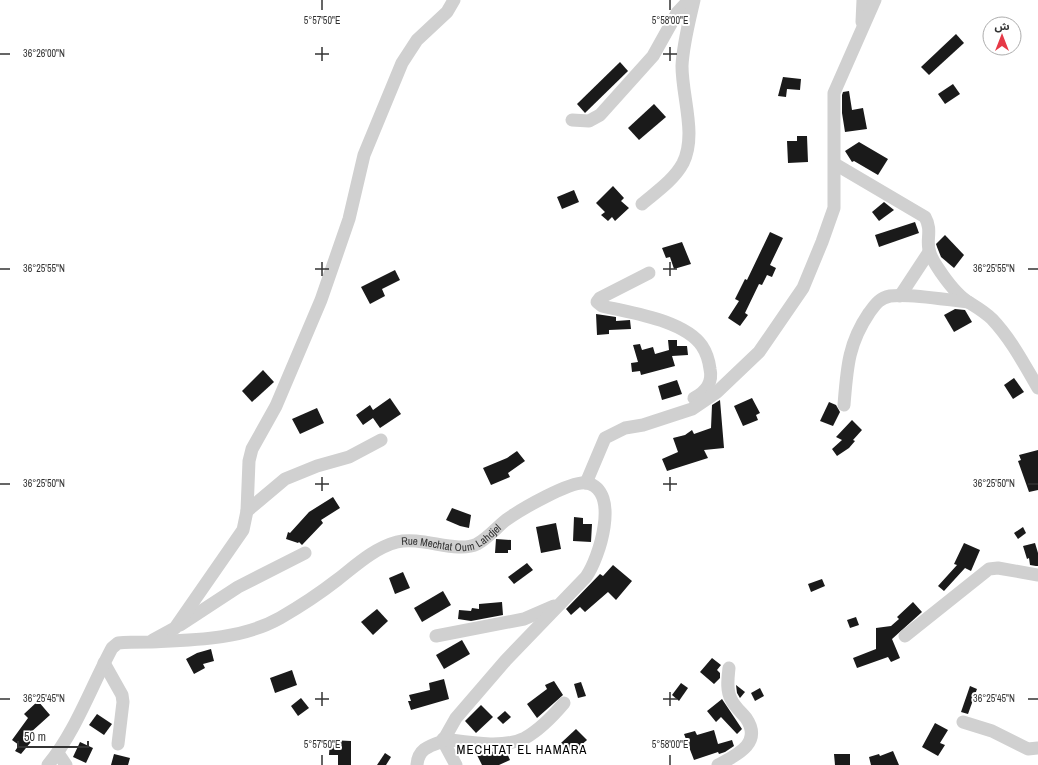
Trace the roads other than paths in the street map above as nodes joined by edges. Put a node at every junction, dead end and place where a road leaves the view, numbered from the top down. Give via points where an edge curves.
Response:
1 (454, 0) edge
2 (689, 0) edge
3 (694, 0) edge
4 (863, 0) edge
5 (875, 0) edge
6 (861, 30) junction
7 (572, 120) dead end
8 (835, 164) junction
9 (642, 204) dead end
10 (929, 252) junction
11 (649, 273) dead end
12 (900, 296) junction
13 (968, 302) junction
14 (1038, 388) edge
15 (844, 405) dead end
16 (662, 419) junction
17 (381, 440) dead end
18 (586, 483) junction
19 (247, 511) junction
20 (305, 553) dead end
21 (1038, 575) edge
22 (559, 604) junction
23 (175, 628) junction
24 (436, 636) dead end
25 (905, 636) dead end
26 (150, 642) junction
27 (104, 663) junction
28 (729, 668) dead end
29 (564, 703) dead end
30 (963, 722) dead end
31 (443, 740) junction
32 (118, 744) dead end
33 (1038, 748) edge
34 (58, 753) junction
35 (48, 765) edge
36 (66, 765) edge
37 (417, 765) edge
38 (456, 765) edge
39 (718, 765) edge

1 - 19 street via 447,12 417,40 402,63 364,155 349,219 321,300 276,406 252,449 249,461
2 - 7 street via 677,13 653,56 600,115 589,121
3 - 9 street via 682,64 688,139 684,161 679,171
4 - 6 street
5 - 6 street
6 - 8 street via 834,93
8 - 10 street via 925,217 930,230
8 - 16 street via 834,208 822,242 803,288 770,337 759,352 716,392 692,409
10 - 12 street
10 - 13 street via 942,274
11 - 16 street via 600,298 597,302 602,306 682,329 702,346 711,376 707,388
12 - 13 street
12 - 15 street via 881,299 858,330 849,356
13 - 14 street via 980,308 1005,334
16 - 18 street via 625,428 605,438
17 - 19 street via 349,457 285,479
18 - 22 street via 594,486 604,498 606,508 600,545 593,567
18 - 26 street, Rue Mechtat Oum Lahdjel via 570,485 559,490 507,520 490,535 470,547 413,541 398,542 386,547 369,556 279,619 246,632
19 - 23 street via 243,530
20 - 23 street via 238,587
21 - 25 street via 998,568 989,569
22 - 24 street via 524,619
22 - 31 street via 456,718
23 - 26 street
26 - 27 street, Rue Mechtat Oum Lahdjel via 118,644 112,648
27 - 32 street via 122,695
27 - 34 street, Rue Mechtat Oum Lahdjel via 86,703
28 - 39 street via 730,699 751,727 750,741 747,748 739,754
29 - 31 street via 546,722 524,738 502,743
30 - 33 street via 992,731 1028,749
31 - 37 street via 420,752
31 - 38 street
34 - 35 street, Rue Mechtat Oum Lahdjel
34 - 36 street

